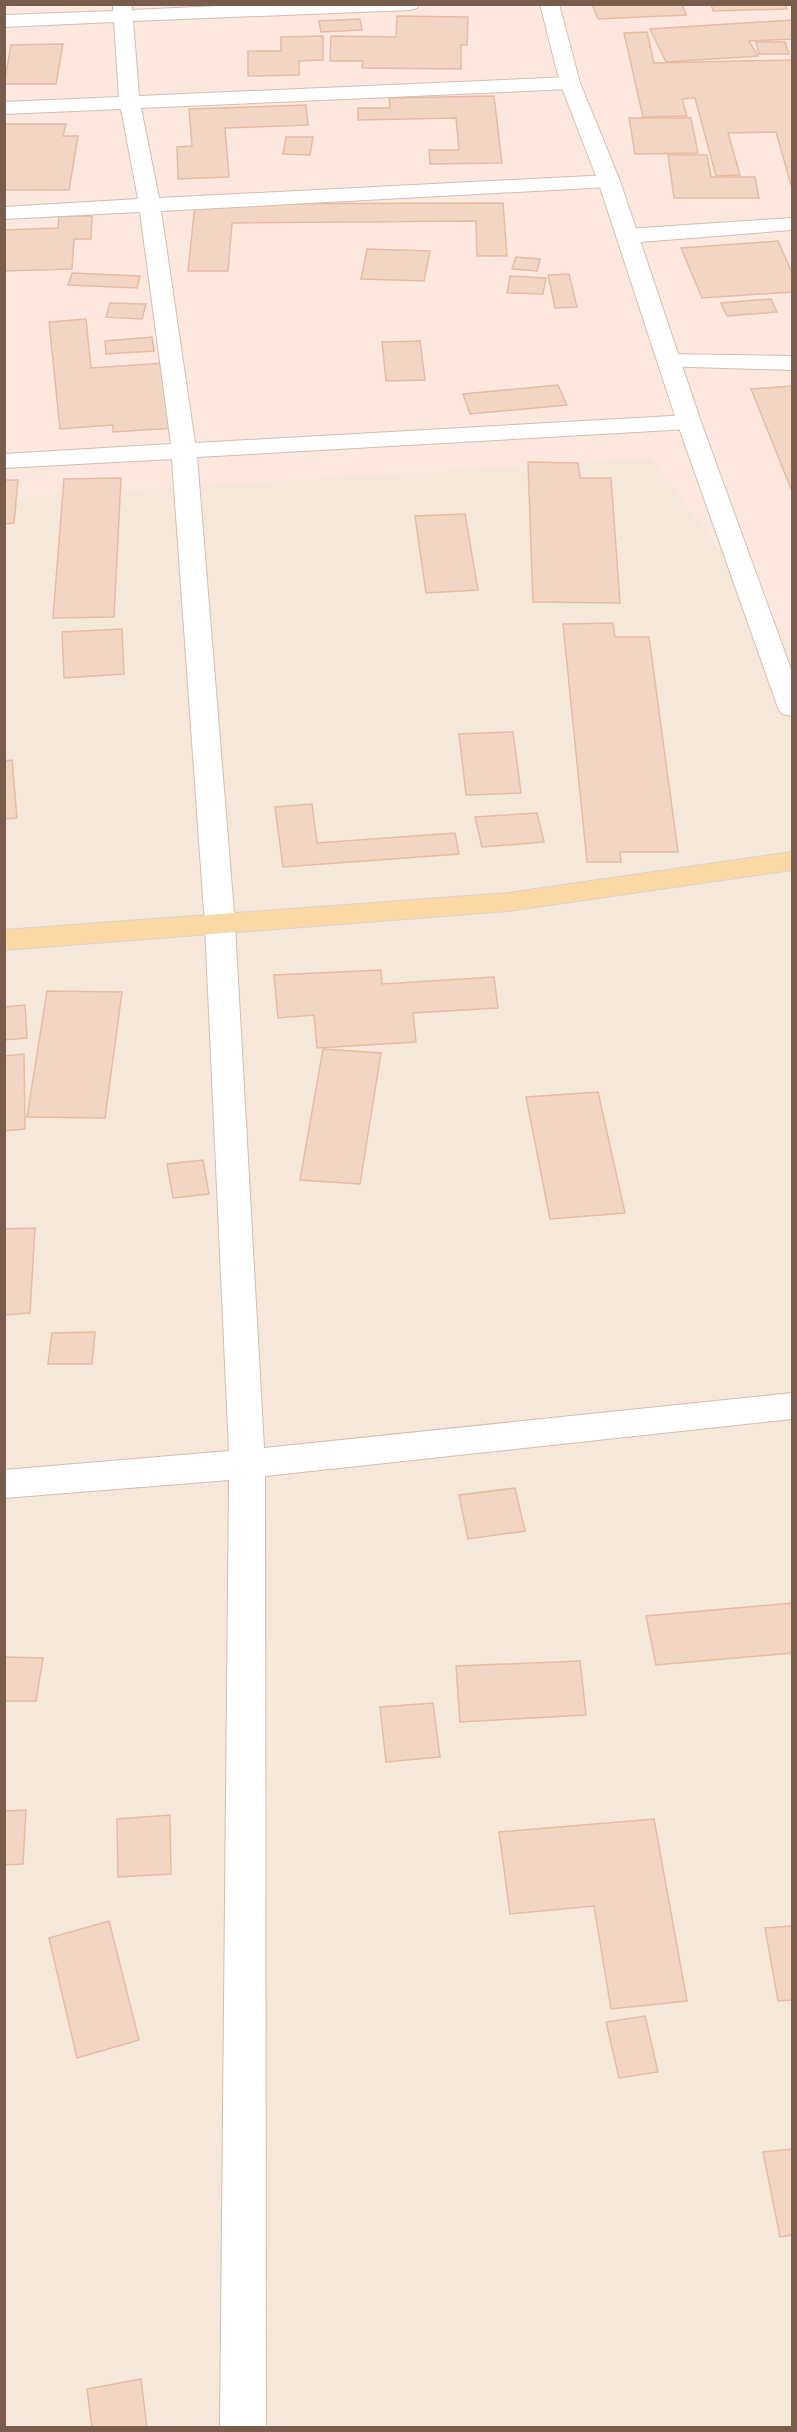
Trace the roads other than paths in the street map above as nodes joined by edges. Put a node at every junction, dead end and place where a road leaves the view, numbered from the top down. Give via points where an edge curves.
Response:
1 (410, 4) edge
2 (549, 4) edge
3 (123, 10) edge
4 (4, 21) edge
5 (570, 83) junction
6 (130, 103) junction
7 (4, 108) edge
8 (609, 181) junction
9 (150, 206) junction
10 (4, 213) edge
11 (792, 224) edge
12 (627, 237) junction
13 (669, 361) junction
14 (792, 363) edge
15 (689, 422) junction
16 (183, 451) junction
17 (4, 461) edge
18 (792, 708) edge
19 (792, 861) edge
20 (220, 925) junction
21 (4, 940) edge
22 (792, 1406) edge
23 (247, 1464) junction
24 (4, 1484) edge
25 (243, 2427) edge

1 - 3 street
2 - 5 street
3 - 4 street
3 - 6 street
5 - 6 street
5 - 8 street
6 - 7 street
6 - 9 street
8 - 9 street
8 - 12 street
9 - 10 street
9 - 16 street
11 - 12 street
12 - 13 street
13 - 14 street
13 - 15 street
15 - 16 street
15 - 18 street
16 - 17 street
16 - 20 street
19 - 20 main road via 508,903
20 - 21 main road
20 - 23 street
22 - 23 street
23 - 24 street
23 - 25 street

